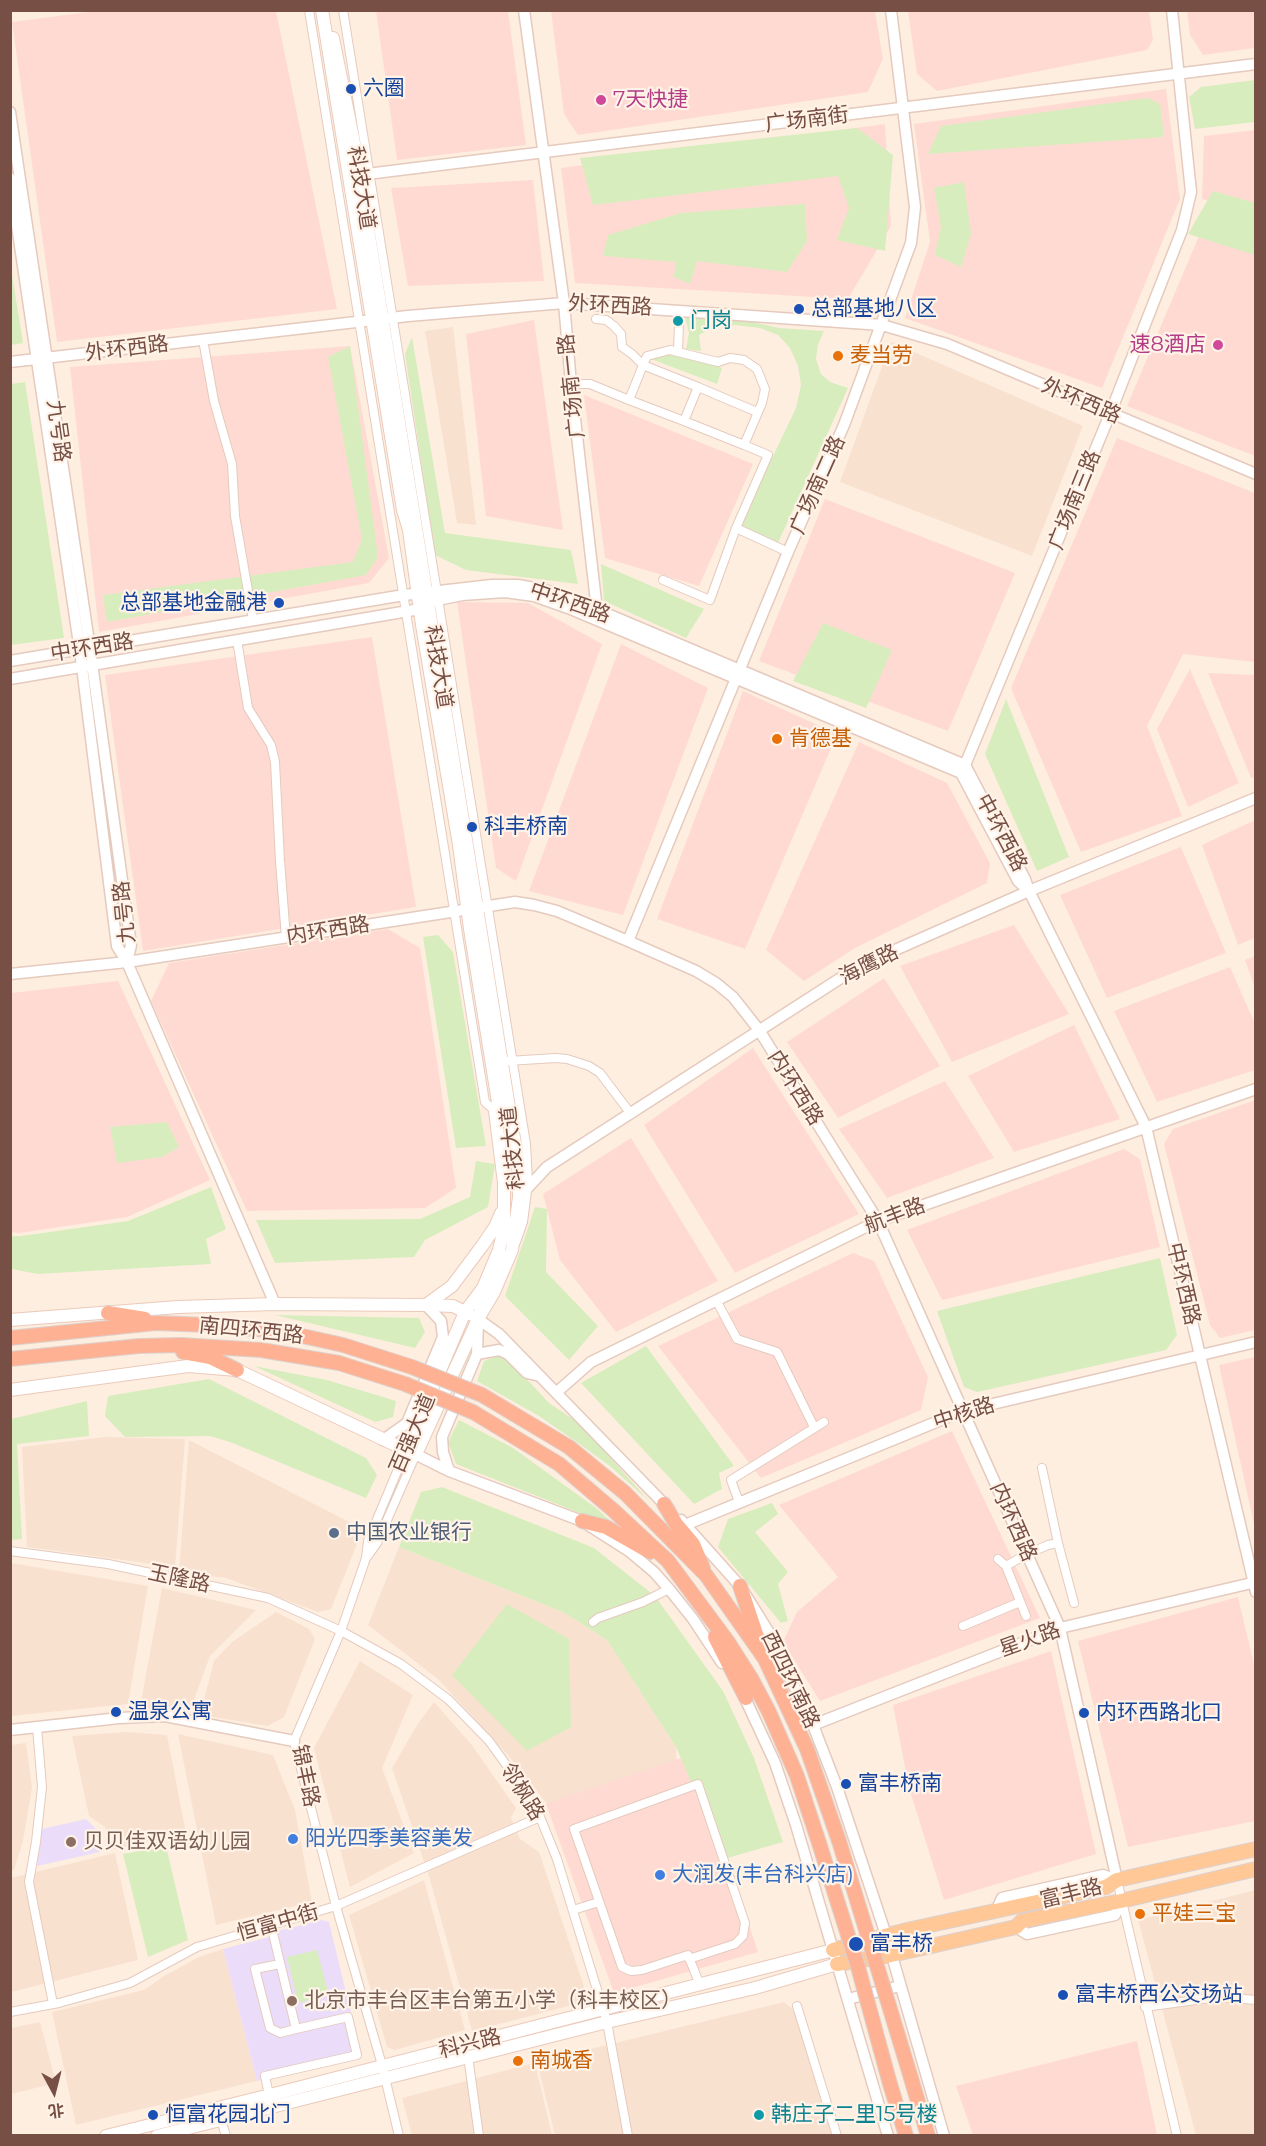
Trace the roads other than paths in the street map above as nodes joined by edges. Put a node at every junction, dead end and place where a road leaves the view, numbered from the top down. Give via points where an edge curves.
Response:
1 (309, 10) edge
2 (322, 10) edge
3 (329, 10) edge
4 (343, 10) edge
5 (524, 10) edge
6 (891, 10) edge
7 (1172, 10) edge
8 (1256, 64) edge
9 (1179, 73) junction
10 (903, 108) junction
11 (10, 112) edge
12 (545, 153) junction
13 (364, 174) junction
14 (10, 178) edge
15 (564, 303) junction
16 (377, 319) junction
17 (596, 319) dead end
18 (679, 324) dead end
19 (882, 325) junction
20 (203, 340) junction
21 (678, 351) junction
22 (48, 358) junction
23 (36, 359) junction
24 (10, 362) edge
25 (643, 365) junction
26 (571, 384) junction
27 (698, 387) junction
28 (629, 400) junction
29 (757, 412) junction
30 (1110, 414) junction
31 (684, 421) junction
32 (744, 445) junction
33 (1256, 474) edge
34 (736, 528) junction
35 (788, 552) junction
36 (663, 580) dead end
37 (404, 595) junction
38 (428, 598) junction
39 (406, 611) junction
40 (596, 614) junction
41 (253, 620) junction
42 (237, 640) junction
43 (85, 650) junction
44 (10, 661) edge
45 (87, 667) junction
46 (738, 675) junction
47 (10, 679) edge
48 (963, 769) junction
49 (1256, 798) edge
50 (1029, 891) junction
51 (478, 908) junction
52 (455, 911) junction
53 (286, 938) junction
54 (628, 941) junction
55 (127, 962) junction
56 (10, 974) edge
57 (759, 1030) junction
58 (507, 1061) junction
59 (1256, 1089) edge
60 (495, 1112) junction
61 (631, 1114) junction
62 (1146, 1127) junction
63 (523, 1192) junction
64 (504, 1206) junction
65 (878, 1221) junction
66 (483, 1288) junction
67 (716, 1300) junction
68 (275, 1304) junction
69 (426, 1305) junction
70 (108, 1312) junction
71 (465, 1312) junction
72 (478, 1319) junction
73 (10, 1320) edge
74 (174, 1324) junction
75 (10, 1338) edge
76 (1256, 1342) edge
77 (139, 1346) junction
78 (477, 1354) junction
79 (1200, 1354) junction
80 (11, 1359) edge
81 (237, 1370) junction
82 (540, 1376) junction
83 (405, 1384) joint
84 (10, 1390) edge
85 (557, 1392) junction
86 (482, 1395) joint
87 (963, 1411) junction
88 (824, 1422) dead end
89 (814, 1427) junction
90 (383, 1440) junction
91 (411, 1452) junction
92 (1042, 1468) dead end
93 (449, 1471) junction
94 (739, 1502) junction
95 (664, 1504) junction
96 (582, 1521) junction
97 (685, 1525) junction
98 (1058, 1543) junction
99 (10, 1551) edge
100 (1027, 1554) junction
101 (998, 1559) dead end
102 (668, 1561) junction
103 (1006, 1566) junction
104 (706, 1575) junction
105 (1255, 1585) edge
106 (740, 1586) junction
107 (669, 1589) junction
108 (694, 1595) junction
109 (1020, 1602) junction
110 (1074, 1603) dead end
111 (1026, 1617) dead end
112 (593, 1622) dead end
113 (963, 1626) dead end
114 (1060, 1628) junction
115 (341, 1631) junction
116 (765, 1659) junction
117 (746, 1698) junction
118 (813, 1725) junction
119 (36, 1727) junction
120 (10, 1730) edge
121 (294, 1742) junction
122 (540, 1817) junction
123 (1256, 1849) edge
124 (1256, 1869) edge
125 (1117, 1880) junction
126 (1121, 1900) junction
127 (599, 1902) junction
128 (336, 1906) junction
129 (573, 1910) junction
130 (271, 1925) junction
131 (886, 1935) junction
132 (833, 1950) junction
133 (891, 1955) junction
134 (688, 1957) junction
135 (280, 1964) junction
136 (837, 1964) junction
137 (700, 1985) junction
138 (900, 1986) junction
139 (848, 1999) junction
140 (1256, 2000) edge
141 (53, 2004) junction
142 (797, 2006) dead end
143 (1145, 2007) junction
144 (602, 2009) junction
145 (10, 2012) edge
146 (607, 2022) junction
147 (296, 2029) junction
148 (468, 2056) junction
149 (382, 2065) junction
150 (386, 2078) junction
151 (269, 2096) junction
152 (220, 2113) junction
153 (106, 2136) edge
154 (157, 2136) edge
155 (226, 2136) edge
156 (399, 2136) edge
157 (479, 2136) edge
158 (628, 2136) edge
159 (837, 2136) edge
160 (888, 2136) edge
161 (906, 2136) edge
162 (928, 2136) edge
163 (944, 2136) edge
164 (1177, 2136) edge

1 - 16 street
2 - 16 main road, 科技大道
3 - 13 main road, 科技大道
4 - 13 street
5 - 12 street, 广场南一路
6 - 10 street, 广场南二路
7 - 9 street, 广场南三路
8 - 9 street, 广场南街
9 - 10 street, 广场南街
9 - 30 street, 广场南三路 via 1191,192 1182,230
10 - 12 street, 广场南街
10 - 19 street, 广场南二路 via 915,207 911,243
11 - 22 street, 九号路
12 - 13 street, 广场南街
12 - 15 street, 广场南一路
13 - 16 main road, 科技大道
14 - 23 street, 九号路
15 - 16 street, 外环西路
15 - 19 street, 外环西路
15 - 26 street, 广场南一路
16 - 20 street, 外环西路
16 - 37 street
16 - 38 street
16 - 38 main road, 科技大道 via 403,510
17 - 25 street via 614,326 621,334 622,347
18 - 21 street
19 - 30 street, 外环西路 via 947,344
19 - 35 street, 广场南二路 via 844,425
20 - 22 street, 外环西路
20 - 41 street via 214,401 232,464 235,516
21 - 25 street via 657,352 647,356
21 - 29 street via 718,362 730,358 744,360 757,369 765,389
22 - 23 street, 外环西路
22 - 43 street, 九号路
23 - 24 street, 外环西路
23 - 43 street, 九号路
25 - 27 street
25 - 28 street
26 - 28 street via 590,384
26 - 40 street, 广场南一路
27 - 29 street
27 - 31 street
28 - 31 street
29 - 32 street
30 - 33 street, 外环西路
30 - 48 street, 广场南三路
31 - 32 street
32 - 34 street via 768,454
34 - 35 street
34 - 36 street via 710,600
35 - 46 street, 广场南二路
37 - 38 street, 中环西路
37 - 39 street
37 - 41 street, 中环西路
38 - 39 street, 中环西路
38 - 40 street, 中环西路 via 492,585 518,585 554,593
38 - 51 main road, 科技大道
39 - 42 street, 中环西路
39 - 52 street
40 - 46 street, 中环西路
41 - 43 street, 中环西路
42 - 45 street, 中环西路
42 - 53 street via 248,708 271,745 275,762
43 - 44 street, 中环西路
43 - 45 street, 九号路
45 - 47 street, 中环西路
45 - 55 street, 九号路 via 117,946
46 - 48 street, 中环西路
46 - 54 street, 广场南二路
48 - 50 street, 中环西路 via 1018,881
49 - 50 street, 海鹰路
50 - 57 street, 海鹰路 via 861,965
50 - 62 street, 中环西路
51 - 52 street, 内环西路
51 - 54 street, 内环西路 via 515,902 534,905
51 - 58 main road, 科技大道
51 - 60 main road, 科技大道 via 498,1102
52 - 53 street, 内环西路
52 - 60 street via 485,1102
53 - 55 street, 内环西路
54 - 57 street, 内环西路 via 716,983 733,996
55 - 56 street, 内环西路
55 - 68 street, 九号路
57 - 61 street, 海鹰路
57 - 65 street, 内环西路
58 - 61 street via 555,1058 589,1066 600,1073
58 - 63 main road, 科技大道
59 - 62 street, 航丰路
60 - 64 main road, 科技大道
61 - 63 street, 海鹰路 via 547,1167
62 - 65 street, 航丰路
62 - 79 street, 中环西路
63 - 72 main road, 科技大道 via 512,1250
64 - 66 main road, 科技大道 via 499,1250
64 - 69 main road via 495,1227 452,1286
65 - 67 street, 航丰路
65 - 87 street, 内环西路
66 - 71 main road, 科技大道
66 - 72 street
67 - 85 street, 航丰路 via 591,1362
67 - 89 street via 737,1339 777,1352
68 - 69 main road, 南四环西路
68 - 70 main road, 南四环西路
69 - 71 main road, 南四环西路 via 453,1306
69 - 90 street via 441,1321 442,1337 408,1423
70 - 73 main road, 南四环西路
70 - 74 highway
71 - 72 street, 西四环南路
71 - 91 main road, 百强大道
72 - 78 street
72 - 82 street, 西四环南路 via 499,1334
72 - 91 main road, 百强大道
74 - 75 highway, 南四环西路
74 - 86 highway, 南四环西路, bridge via 268,1330 343,1345 412,1366
76 - 79 street, 中核路
77 - 80 highway
77 - 81 highway via 210,1358
77 - 83 highway, 南四环西路 via 262,1350 339,1362
78 - 82 street via 499,1350 527,1373
78 - 93 street via 442,1437
79 - 87 street, 中核路
79 - 105 street, 中环西路
81 - 84 main road, 南四环西路 via 188,1366
81 - 90 main road, 南四环西路
82 - 85 street, 西四环南路
83 - 102 highway, 西四环南路, bridge via 473,1412 559,1464
85 - 95 street, 西四环南路
86 - 104 highway, 西四环南路 via 569,1447 625,1493
87 - 94 street, 中核路
87 - 100 street, 内环西路
88 - 89 street
89 - 94 street via 731,1480
90 - 91 main road, 南四环西路
91 - 93 street
91 - 115 street, 百强大道 via 377,1543 366,1558
92 - 98 street
93 - 96 street
94 - 97 street, 中核路
95 - 97 street, 西四环南路
95 - 104 highway via 693,1544
96 - 102 highway via 606,1527
96 - 107 street via 628,1551
97 - 106 street, 西四环南路
98 - 100 street
98 - 110 street
99 - 115 street, 玉隆路 via 108,1564 268,1598
100 - 103 street
100 - 114 street, 内环西路
101 - 103 street
102 - 108 highway, 西四环南路
103 - 109 street
104 - 116 highway, 西四环南路
105 - 114 street, 星火路
106 - 116 highway
106 - 118 street, 西四环南路 via 776,1644
107 - 112 street
107 - 117 street
108 - 117 highway
108 - 161 highway, 西四环南路, bridge via 751,1678 797,1776
109 - 111 street
109 - 113 street
114 - 118 street, 星火路
114 - 125 street, 内环西路
115 - 121 street, 锦丰路
115 - 122 street, 邻枫路 via 401,1664 449,1700 489,1741
116 - 162 highway, 西四环南路, bridge via 807,1749 839,1841
117 - 132 street via 776,1763
118 - 131 street, 西四环南路
119 - 120 street
119 - 121 street via 165,1716
119 - 141 street via 42,1786 29,1882
121 - 128 street, 锦丰路
122 - 128 street, 恒富中街
122 - 129 street, 邻枫路
123 - 125 main road, 富丰路
124 - 126 main road, 富丰路
125 - 126 street
125 - 131 main road, 富丰路 via 1106,1887
126 - 133 main road, 富丰路
126 - 143 street
127 - 129 street
127 - 134 street via 622,1967 642,1970
127 - 134 street via 574,1829 698,1784 745,1923 743,1936 735,1944
128 - 130 street, 恒富中街
128 - 149 street, 锦丰路
129 - 144 street, 邻枫路
130 - 135 street
130 - 141 street, 恒富中街 via 197,1947 130,1983
131 - 132 main road, 富丰路
131 - 133 street, 西四环南路
132 - 136 street
132 - 137 main road, 科兴路
133 - 136 main road, 富丰路
133 - 138 street, 西四环南路
134 - 137 street
135 - 147 street
135 - 147 street via 255,1969 270,2028 280,2033
136 - 139 street
136 - 146 main road, 科兴路 via 755,1988
137 - 144 main road, 科兴路
138 - 139 street
138 - 163 street, 西四环南路
139 - 160 street
140 - 143 street via 1216,1997
141 - 145 street, 恒富中街
142 - 159 street
143 - 164 street
144 - 146 street, 邻枫路
144 - 149 main road, 科兴路
146 - 148 main road, 科兴路
146 - 158 street, 邻枫路
147 - 151 street via 348,2017 357,2055 265,2076
148 - 150 main road, 科兴路
148 - 157 street
149 - 150 street, 锦丰路
149 - 151 main road, 科兴路
150 - 152 main road, 科兴路
150 - 156 street, 锦丰路
151 - 152 main road, 科兴路
152 - 153 main road, 科兴路
152 - 154 main road, 科兴路
152 - 155 street

